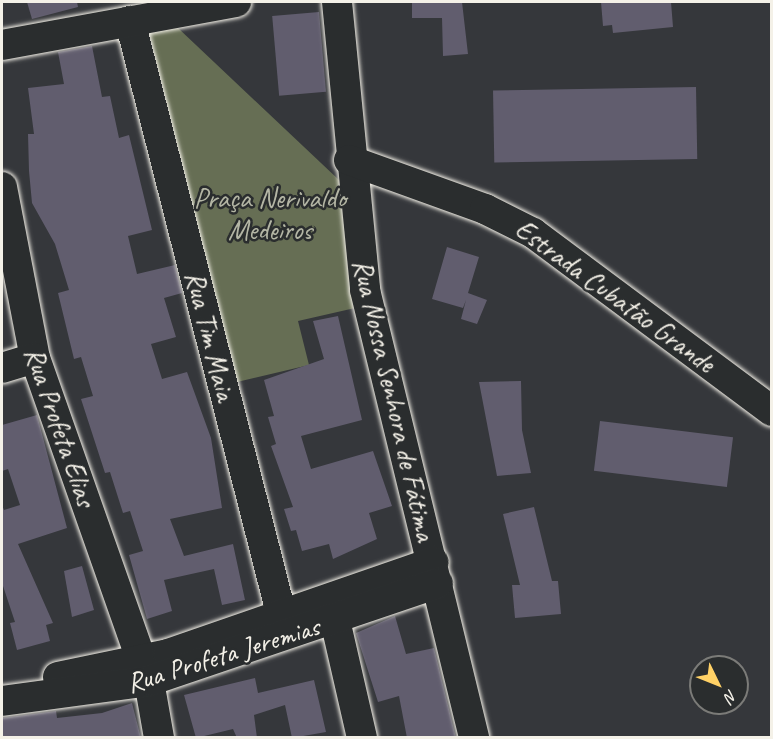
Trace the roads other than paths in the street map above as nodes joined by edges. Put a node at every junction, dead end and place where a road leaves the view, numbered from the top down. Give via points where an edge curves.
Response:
1 (236, 2) edge
2 (338, 2) edge
3 (130, 21) junction
4 (2, 45) edge
5 (349, 160) junction
6 (2, 187) edge
7 (35, 358) junction
8 (2, 368) edge
9 (771, 411) edge
10 (436, 573) junction
11 (282, 617) junction
12 (335, 620) junction
13 (145, 671) junction
14 (2, 682) edge
15 (2, 701) edge
16 (159, 738) edge
17 (362, 738) edge
18 (474, 738) edge

1 - 3 street
2 - 5 street, Rua Nossa Senhora de Fátima
3 - 4 street
3 - 11 street, Rua Tim Maia
5 - 9 street, Estrada Cubatão Grande via 485,209 533,233
5 - 10 street, Rua Nossa Senhora de Fátima via 367,300
6 - 7 street, Rua Profeta Elias
7 - 8 street
7 - 13 street, Rua Profeta Elias
10 - 11 street, Rua Profeta Jeremias
10 - 12 street, Rua Profeta Jeremias
10 - 18 street, Rua Nossa Senhora de Fátima
11 - 13 street, Rua Profeta Jeremias
12 - 13 street, Rua Profeta Jeremias
12 - 17 street
13 - 14 street, Rua Profeta Jeremias
13 - 15 street, Rua Profeta Jeremias
13 - 16 street, Rua Profeta Elias

